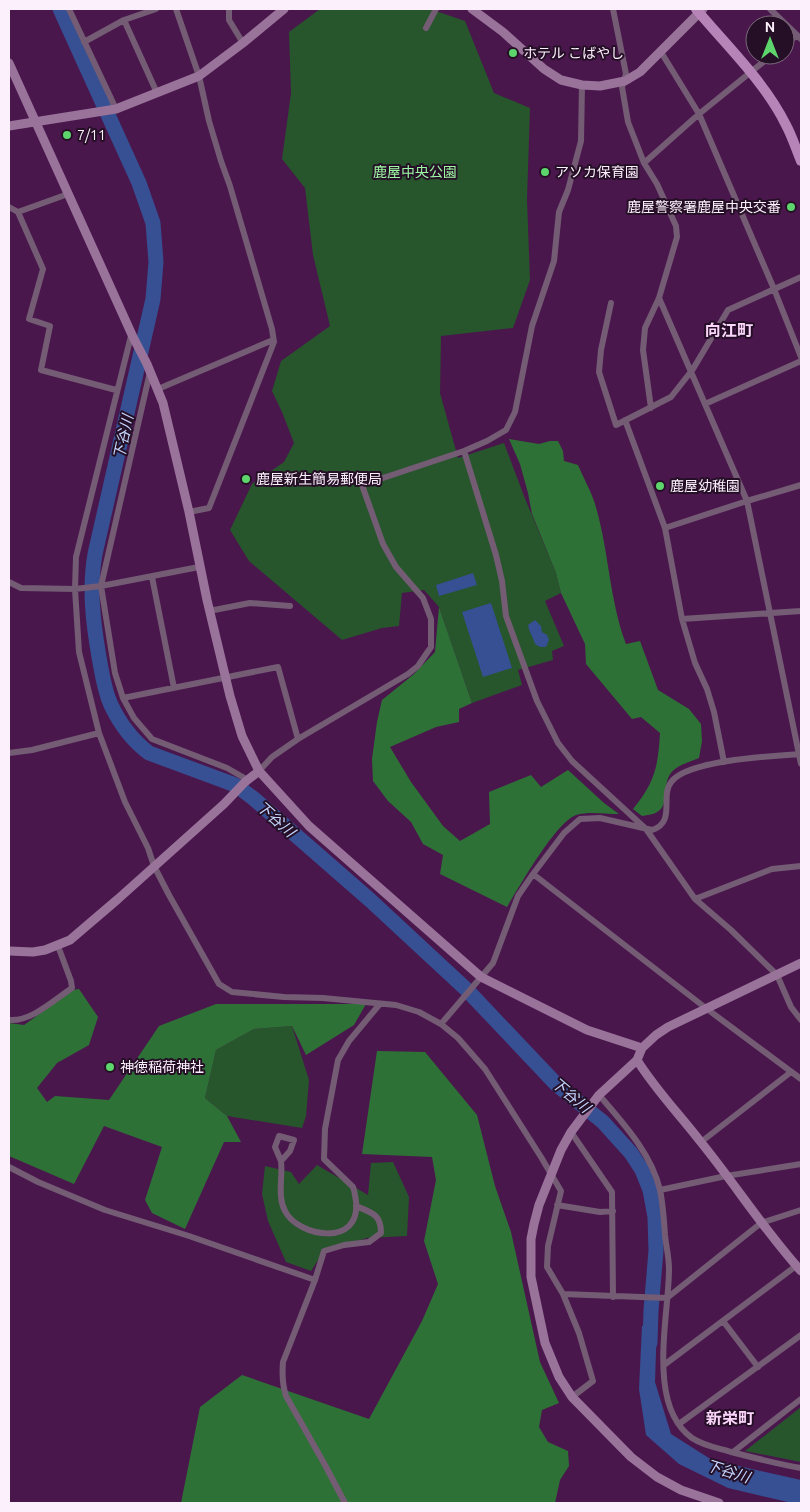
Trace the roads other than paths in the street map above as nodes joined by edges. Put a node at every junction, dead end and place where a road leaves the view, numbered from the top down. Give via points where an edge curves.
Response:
1 (69, 9) edge
2 (156, 9) edge
3 (176, 9) edge
4 (229, 9) edge
5 (284, 9) edge
6 (436, 9) edge
7 (472, 9) edge
8 (613, 9) edge
9 (770, 9) edge
10 (699, 10) edge
11 (124, 20) junction
12 (426, 28) dead end
13 (799, 37) edge
14 (84, 42) junction
15 (243, 43) junction
16 (661, 52) junction
17 (9, 63) edge
18 (760, 65) edge
19 (750, 73) junction
20 (199, 76) junction
21 (625, 81) junction
22 (582, 85) junction
23 (157, 93) junction
24 (116, 109) junction
25 (700, 114) junction
26 (35, 122) junction
27 (9, 126) edge
28 (801, 161) edge
29 (644, 164) junction
30 (68, 194) junction
31 (9, 207) edge
32 (18, 212) junction
33 (801, 277) edge
34 (774, 289) junction
35 (659, 298) junction
36 (612, 303) dead end
37 (132, 334) junction
38 (273, 340) junction
39 (801, 357) edge
40 (801, 361) edge
41 (149, 367) junction
42 (691, 372) junction
43 (158, 389) junction
44 (116, 390) junction
45 (705, 404) junction
46 (651, 408) junction
47 (625, 420) junction
48 (464, 451) junction
49 (801, 485) edge
50 (747, 501) junction
51 (189, 512) junction
52 (665, 528) junction
53 (199, 568) junction
54 (152, 577) junction
55 (9, 582) edge
56 (102, 586) junction
57 (74, 589) junction
58 (290, 606) dead end
59 (801, 611) edge
60 (209, 612) junction
61 (769, 613) junction
62 (682, 619) junction
63 (225, 678) junction
64 (174, 688) junction
65 (123, 698) junction
66 (99, 733) junction
67 (298, 740) junction
68 (9, 753) edge
69 (800, 754) edge
70 (724, 762) junction
71 (801, 764) edge
72 (258, 772) junction
73 (246, 781) junction
74 (646, 829) junction
75 (154, 866) junction
76 (801, 866) edge
77 (532, 874) junction
78 (695, 899) junction
79 (58, 946) junction
80 (9, 951) edge
81 (801, 962) edge
82 (777, 975) junction
83 (481, 977) junction
84 (378, 1004) junction
85 (707, 1010) junction
86 (9, 1020) edge
87 (801, 1020) edge
88 (441, 1024) junction
89 (642, 1048) junction
90 (636, 1060) junction
91 (791, 1072) junction
92 (801, 1080) edge
93 (596, 1099) junction
94 (571, 1132) junction
95 (701, 1142) junction
96 (281, 1161) dead end
97 (801, 1164) edge
98 (9, 1168) edge
99 (551, 1173) junction
100 (726, 1176) junction
101 (660, 1190) junction
102 (557, 1205) junction
103 (356, 1206) junction
104 (801, 1210) edge
105 (612, 1211) junction
106 (761, 1223) junction
107 (799, 1268) edge
108 (315, 1280) junction
109 (564, 1294) junction
110 (613, 1297) junction
111 (667, 1298) junction
112 (723, 1321) junction
113 (801, 1335) edge
114 (664, 1366) junction
115 (758, 1367) junction
116 (572, 1397) junction
117 (801, 1399) edge
118 (680, 1424) junction
119 (733, 1452) junction
120 (801, 1468) edge
121 (345, 1503) edge
122 (719, 1503) edge

1 - 14 street
2 - 11 street
3 - 20 street
4 - 15 street via 229,20
5 - 15 street
6 - 12 street
7 - 22 street via 544,69 561,80
8 - 21 street
9 - 13 street
10 - 16 street
10 - 19 main road
11 - 14 street
11 - 23 street
14 - 24 street
15 - 20 street
16 - 21 street
16 - 25 street
17 - 26 street
18 - 19 street
19 - 25 street
19 - 28 main road via 786,125
20 - 23 street
20 - 38 street via 209,121
21 - 22 street via 600,86
21 - 29 street via 622,87 628,122
22 - 48 street via 581,142 559,212 554,261 532,326 515,412 506,430
23 - 24 street
24 - 26 street
25 - 29 street
25 - 34 street
26 - 27 street
26 - 30 street
29 - 35 street via 657,184 678,237
30 - 32 street
30 - 37 street
31 - 32 street
32 - 44 street via 43,269 30,319 50,326 41,370
33 - 34 street
34 - 39 street
34 - 42 street via 728,310
35 - 42 street
35 - 46 street via 645,328 643,350
36 - 47 street via 599,372 616,425
37 - 41 street
37 - 44 street
38 - 43 street
38 - 51 street via 209,508
40 - 45 street
41 - 43 street
41 - 56 street
42 - 45 street
42 - 46 street via 671,397
43 - 51 street
44 - 57 street via 76,557
45 - 50 street
46 - 47 street
47 - 52 street
48 - 67 street via 362,485 383,544 396,567 422,598 431,619 431,647 408,674
48 - 74 street via 496,555 506,616 537,701 558,743 572,761
49 - 50 street
50 - 52 street
50 - 61 street
51 - 53 street
52 - 62 street
53 - 54 street
53 - 60 street
54 - 56 street
54 - 64 street
55 - 57 street via 21,588
56 - 57 street
56 - 65 street via 115,673
57 - 66 street via 79,652
58 - 60 street via 250,603
59 - 61 street
60 - 63 street
61 - 62 street
61 - 69 street
62 - 70 street via 714,712
63 - 64 street
63 - 67 street via 278,667
63 - 72 street via 242,736
64 - 65 street
65 - 73 street via 134,718 152,739 227,768
66 - 68 street
66 - 75 street
67 - 72 street via 272,757
69 - 70 street
69 - 71 street
70 - 74 street via 679,774 670,782 666,818 659,828
72 - 73 street
72 - 83 street via 309,826
73 - 75 street
74 - 77 street via 600,818 580,819 564,833
74 - 78 street
75 - 79 street via 91,924
75 - 84 street via 218,984 232,992
76 - 78 street via 772,869
77 - 83 street via 518,896 494,963
77 - 85 street
78 - 82 street
79 - 80 street via 33,952
79 - 86 street via 72,988 19,1021
81 - 82 street
82 - 85 street
82 - 87 street via 791,1007
83 - 88 street
83 - 89 street via 587,1030
84 - 88 street via 419,1012
84 - 103 street via 338,1060 325,1129 324,1160 353,1187
85 - 89 street via 662,1031
85 - 91 street
88 - 99 street via 486,1069
89 - 90 street
90 - 93 street
90 - 95 street
91 - 92 street
91 - 95 street
93 - 94 street
93 - 101 street via 631,1132
94 - 99 street
94 - 105 street via 612,1192
95 - 100 street
96 - 103 street via 284,1210 300,1226 331,1234 344,1231 351,1226
97 - 100 street
98 - 108 street via 105,1210
99 - 102 street via 561,1191
99 - 116 street via 531,1239 531,1277 545,1343
100 - 101 street
100 - 106 street
101 - 111 street via 669,1268
102 - 105 street
102 - 109 street via 547,1266
103 - 108 street via 378,1217 381,1233 369,1242 324,1251
104 - 106 street
105 - 110 street
106 - 107 street
106 - 111 street
107 - 112 street
108 - 121 street via 283,1362 282,1383 286,1396
109 - 110 street
109 - 116 street via 593,1382
110 - 111 street
111 - 114 street
112 - 114 street
112 - 115 street
113 - 115 street
114 - 118 street via 670,1410
115 - 118 street
116 - 122 street via 630,1457 657,1477 681,1490
117 - 119 street
118 - 119 street via 692,1438 707,1446
119 - 120 street

